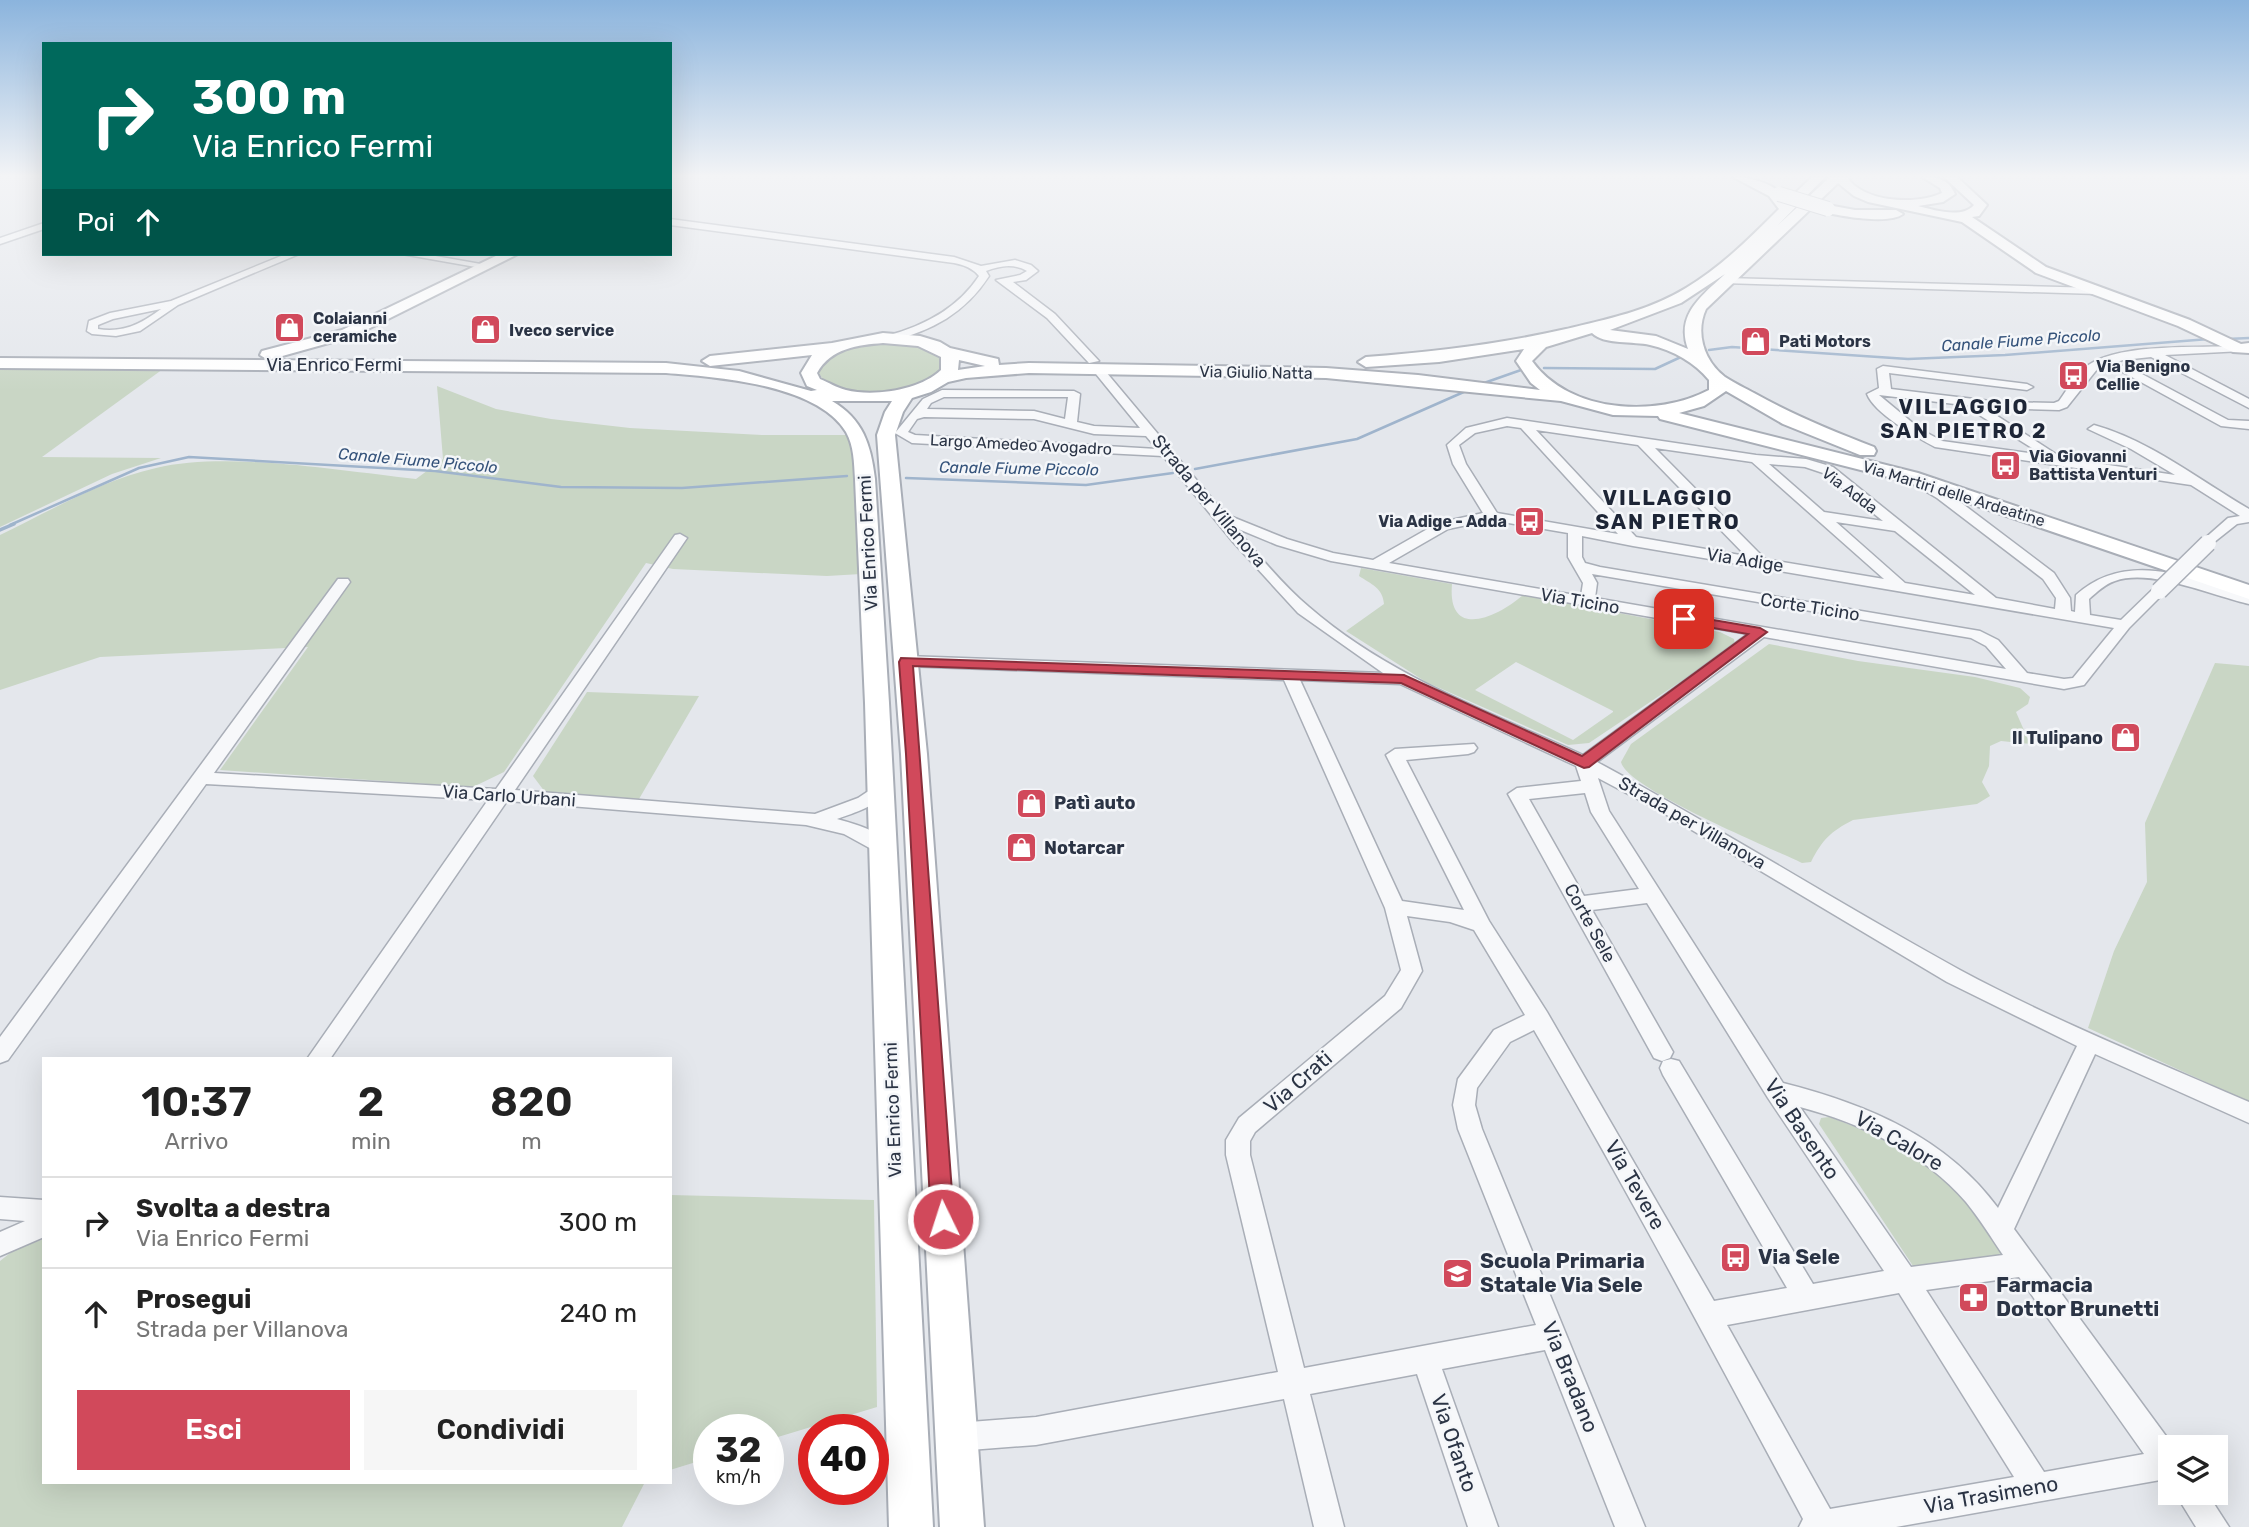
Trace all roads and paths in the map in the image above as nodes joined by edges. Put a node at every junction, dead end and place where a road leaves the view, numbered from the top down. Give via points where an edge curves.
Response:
1 (866, 248) edge
2 (1747, 248) edge
3 (1757, 248) edge
4 (2008, 248) edge
5 (288, 256) edge
6 (422, 256) edge
7 (507, 256) edge
8 (487, 265) junction
9 (982, 273) junction
10 (1006, 281) junction
11 (1726, 281) junction
12 (2097, 291) junction
13 (174, 303) junction
14 (936, 323) junction
15 (348, 333) junction
16 (1572, 334) junction
17 (890, 338) junction
18 (1541, 341) junction
19 (834, 348) junction
20 (941, 349) junction
21 (2242, 351) edge
22 (0, 353) edge
23 (2154, 354) junction
24 (263, 356) junction
25 (369, 357) junction
26 (1093, 360) dead end
27 (1702, 360) junction
28 (0, 363) edge
29 (2123, 368) dead end
30 (1102, 373) dead end
31 (944, 378) junction
32 (1718, 380) junction
33 (2027, 387) dead end
34 (812, 389) junction
35 (1880, 392) junction
36 (1567, 398) junction
37 (912, 404) junction
38 (2249, 404) edge
39 (1977, 408) dead end
40 (1654, 412) junction
41 (1071, 424) junction
42 (1524, 424) junction
43 (2249, 425) edge
44 (2094, 429) dead end
45 (1151, 432) junction
46 (1642, 442) junction
47 (1169, 453) junction
48 (1756, 459) junction
49 (2059, 460) junction
50 (1911, 477) junction
51 (2193, 481) junction
52 (1491, 516) junction
53 (1822, 516) junction
54 (1223, 517) junction
55 (2249, 517) edge
56 (1899, 527) junction
57 (1574, 533) junction
58 (680, 538) dead end
59 (1633, 542) junction
60 (1760, 563) junction
61 (1375, 565) junction
62 (1582, 566) junction
63 (343, 582) dead end
64 (1661, 582) junction
65 (2249, 582) edge
66 (1901, 586) junction
67 (2249, 592) edge
68 (2249, 600) edge
69 (1993, 601) junction
70 (1587, 602) junction
71 (2063, 613) junction
72 (1659, 615) junction
73 (2083, 617) junction
74 (2124, 625) junction
75 (1760, 632) junction
76 (906, 662) junction
77 (1290, 675) junction
78 (2022, 677) junction
79 (1404, 679) junction
80 (1468, 748) dead end
81 (1584, 763) junction
82 (199, 778) junction
83 (1591, 786) junction
84 (879, 790) junction
85 (502, 795) junction
86 (819, 819) junction
87 (882, 846) junction
88 (1652, 895) junction
89 (1579, 904) junction
90 (1395, 908) junction
91 (1481, 925) junction
92 (1539, 1018) junction
93 (2090, 1042) junction
94 (0, 1054) edge
95 (319, 1057) edge
96 (1776, 1091) junction
97 (2249, 1113) edge
98 (0, 1208) edge
99 (42, 1211) edge
100 (0, 1218) edge
101 (0, 1223) edge
102 (42, 1226) edge
103 (2000, 1231) junction
104 (0, 1244) edge
105 (2024, 1264) junction
106 (1905, 1280) junction
107 (1807, 1298) junction
108 (1710, 1315) junction
109 (1553, 1335) junction
110 (1425, 1359) junction
111 (1296, 1384) junction
112 (957, 1437) junction
113 (2158, 1450) edge
114 (2158, 1467) edge
115 (2037, 1486) junction
116 (2198, 1505) edge
117 (1820, 1526) edge
118 (911, 1527) edge
119 (962, 1527) edge
120 (1329, 1527) edge
121 (1483, 1527) edge
122 (1630, 1527) edge
123 (2214, 1527) edge

1 - 9 street via 954,260
2 - 16 main road via 1692,291 1620,322
3 - 11 main road
4 - 12 main road via 2040,270
5 - 13 street
6 - 8 street
7 - 8 main road
8 - 15 main road
9 - 10 street
9 - 10 street via 1015,263 1033,271
9 - 14 street via 972,294
10 - 26 street via 1051,316
11 - 12 street
11 - 27 main road via 1692,318 1692,342
12 - 21 main road via 2184,323
13 - 13 street via 110,316 93,324 92,331 107,335 146,326
14 - 17 street
14 - 20 street via 932,333
15 - 24 main road
15 - 25 main road via 355,348
16 - 18 main road, Via Giulio Natta
16 - 27 main road via 1637,337
17 - 19 main road, Via Enrico Fermi
17 - 20 main road, Via Giulio Natta
18 - 20 main road, Via Giulio Natta via 1439,357 1339,363 999,363 971,360
18 - 36 main road via 1528,350 1524,362 1529,374
19 - 25 main road, Via Enrico Fermi via 718,360
19 - 34 main road via 811,364
20 - 31 main road via 951,360
21 - 23 street
22 - 24 main road, Via Enrico Fermi
23 - 35 street via 2093,367 2063,404 2055,407 1998,406
23 - 38 street
24 - 25 main road, Via Enrico Fermi
27 - 32 main road
28 - 34 main road, Via Enrico Fermi via 666,368
29 - 43 street via 2225,423
30 - 45 street, Strada per Villanova
31 - 36 main road, Via Giulio Natta via 1029,368 1312,373
31 - 37 main road via 921,390
32 - 40 main road via 1717,392 1704,402
32 - 65 main road, Via Martiri delle Ardeatine via 1789,420 1867,451
33 - 35 street via 1883,369
34 - 37 main road
34 - 84 main road, Via Enrico Fermi via 850,425 863,451
35 - 49 street via 1875,400 1939,444
36 - 40 main road
37 - 41 street, Largo Amedeo Avogadro via 1034,415
37 - 41 street, Largo Amedeo Avogadro via 942,393 1074,394
37 - 47 street, Largo Amedeo Avogadro via 913,416 901,435 912,439
37 - 76 main road, Via Enrico Fermi via 894,412 886,435
39 - 49 street
40 - 50 main road, Via Martiri delle Ardeatine
41 - 45 street, Largo Amedeo Avogadro via 1094,430
42 - 46 street, Via Adda
42 - 52 street, Via Adda via 1474,428 1453,445 1455,458
42 - 59 street
44 - 51 street via 2119,437
45 - 47 street, Strada per Villanova
46 - 48 street, Via Adda
46 - 60 street
47 - 54 street, Strada per Villanova
48 - 53 street, Via Adda
48 - 56 street, Via Adda via 1818,465
49 - 51 street
50 - 67 main road, Via Martiri delle Ardeatine
50 - 71 street via 2049,576 2063,598
51 - 55 street
52 - 57 street, Via Adige
52 - 61 street, Via Adige via 1444,524
53 - 56 street, Via Adda
53 - 66 street, Via Adda
54 - 61 street, Via Ticino via 1282,542
54 - 79 street, Strada per Villanova via 1313,620
55 - 74 street, bridge via 2233,521
56 - 69 street, Via Adda
57 - 59 street, Via Adige
57 - 62 street via 1575,557
58 - 85 street
59 - 60 street, Via Adige
60 - 66 street, Via Adige
61 - 70 street, Via Ticino
62 - 64 street, Corte Ticino
62 - 70 street via 1590,583
63 - 82 street
64 - 72 street
64 - 78 street, Corte Ticino via 1975,635 1992,643
66 - 69 street, Via Adige
68 - 73 street via 2203,587 2120,575 2096,583 2081,598
69 - 71 street, Via Adige
70 - 72 street, Via Ticino
71 - 73 street, Via Adige
72 - 75 street, Via Ticino
73 - 74 street, Via Adige
74 - 78 street, Via Ticino via 2078,682
75 - 78 street, Via Ticino
75 - 81 street
76 - 77 street
76 - 112 main road, Via Enrico Fermi
77 - 79 street
77 - 90 street, Via Crati
79 - 81 street, Strada per Villanova
80 - 91 street, Via Tevere via 1395,755
81 - 83 street, Via Basento
81 - 93 street, Strada per Villanova via 1933,964
82 - 85 street, Via Carlo Urbani
82 - 94 street
83 - 88 street, Via Basento via 1600,812
83 - 89 street, Corte Sele via 1517,794
84 - 86 street, Via Carlo Urbani via 864,802
84 - 87 main road, Via Enrico Fermi
85 - 86 street, Via Carlo Urbani
85 - 95 street
86 - 87 street, Via Carlo Urbani
87 - 118 main road, Via Enrico Fermi
88 - 89 street
88 - 96 street, Via Basento
89 - 107 street, Corte Sele
90 - 91 street via 1446,913
90 - 111 street, Via Crati via 1412,971 1393,1002 1247,1125 1238,1140
91 - 92 street, Via Tevere
92 - 108 street, Via Tevere
92 - 109 street, Via Bradano via 1502,1036 1466,1086 1464,1105
93 - 97 street, Strada per Villanova
93 - 103 street
96 - 103 street, Via Calore via 1832,1104 1923,1150 1974,1194
96 - 106 street, Via Basento
98 - 99 street
100 - 101 street
102 - 104 street
103 - 105 street, Via Calore
105 - 106 street
105 - 113 street, Via Calore
106 - 107 street
106 - 115 street, Via Basento
107 - 108 street
108 - 117 street, Via Tevere
109 - 110 street
109 - 122 street, Via Bradano
110 - 111 street
110 - 121 street, Via Ofanto
111 - 112 street via 1036,1431
111 - 120 street, Via Crati
112 - 119 main road, Via Enrico Fermi
114 - 115 street, Via Trasimeno
115 - 117 street, Via Trasimeno
116 - 123 street

